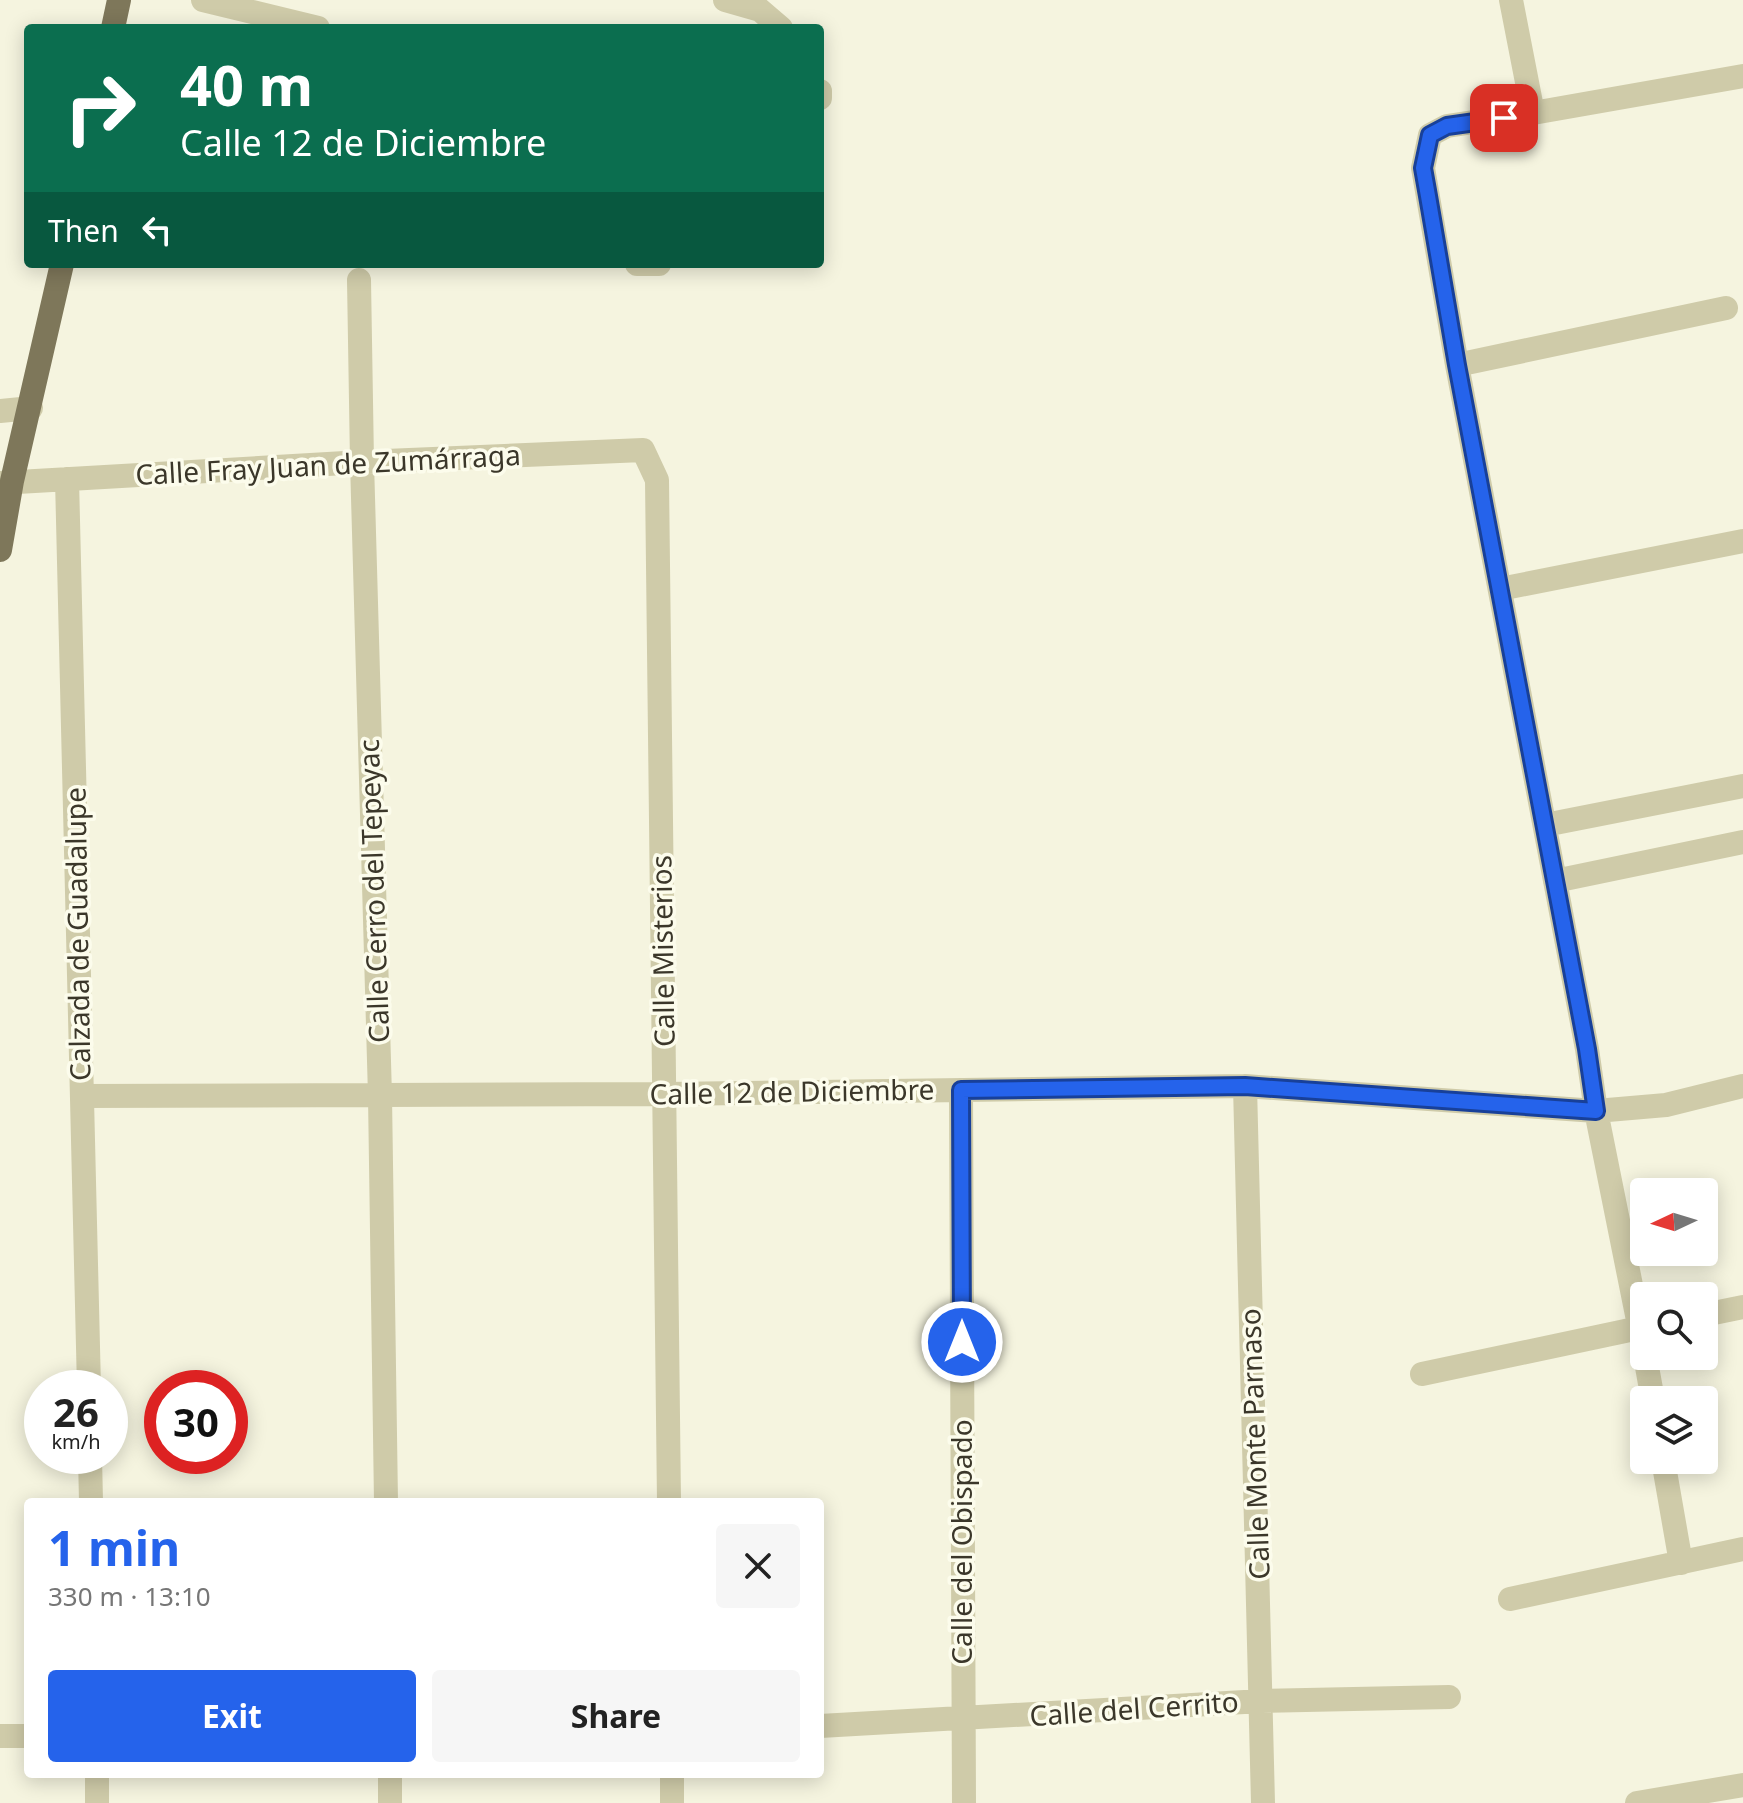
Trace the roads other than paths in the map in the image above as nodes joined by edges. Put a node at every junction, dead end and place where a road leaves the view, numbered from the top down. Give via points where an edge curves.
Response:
1 (119, 0) edge
2 (203, 0) edge
3 (725, 0) edge
4 (1511, 0) edge
5 (114, 24) edge
6 (302, 24) edge
7 (776, 24) edge
8 (1743, 76) edge
9 (1533, 113) junction
10 (61, 268) edge
11 (359, 280) dead end
12 (1726, 308) dead end
13 (1457, 365) junction
14 (31, 408) junction
15 (0, 411) edge
16 (643, 450) joint
17 (362, 462) junction
18 (67, 479) junction
19 (6, 482) edge
20 (1743, 541) edge
21 (0, 550) edge
22 (1500, 589) junction
23 (1743, 786) edge
24 (1545, 825) junction
25 (1743, 842) edge
26 (1555, 881) junction
27 (1245, 1086) junction
28 (1743, 1086) edge
29 (961, 1090) junction
30 (665, 1094) junction
31 (82, 1096) junction
32 (380, 1096) junction
33 (1596, 1111) junction
34 (1631, 1282) edge
35 (1743, 1307) edge
36 (1718, 1312) edge
37 (1630, 1342) edge
38 (89, 1370) edge
39 (1422, 1374) dead end
40 (90, 1474) edge
41 (1665, 1474) edge
42 (91, 1498) edge
43 (386, 1498) edge
44 (669, 1498) edge
45 (1743, 1549) edge
46 (1681, 1563) junction
47 (1510, 1599) dead end
48 (1449, 1697) dead end
49 (1262, 1701) junction
50 (963, 1719) junction
51 (824, 1726) edge
52 (0, 1736) edge
53 (24, 1736) edge
54 (97, 1778) edge
55 (390, 1778) edge
56 (672, 1778) edge
57 (1743, 1785) edge
58 (97, 1803) edge
59 (390, 1803) edge
60 (672, 1803) edge
61 (964, 1803) edge
62 (1263, 1803) edge
63 (1643, 1803) edge

1 - 5 main road
2 - 6 street
3 - 7 street via 760,10
4 - 9 street
8 - 9 street
9 - 13 street via 1447,126 1430,135 1423,168
10 - 14 main road
11 - 17 street, Calle Cerro del Tepeyac
12 - 13 street
13 - 22 street
14 - 15 street
14 - 19 main road
16 - 17 street, Calle Fray Juan de Zumárraga
16 - 30 street, Calle Misterios via 657,480
17 - 18 street, Calle Fray Juan de Zumárraga
17 - 32 street, Calle Cerro del Tepeyac
18 - 19 street, Calle Fray Juan de Zumárraga
18 - 31 street, Calzada de Guadalupe
19 - 21 main road
20 - 22 street
22 - 24 street
23 - 24 street
24 - 26 street
25 - 26 street
26 - 33 street
27 - 29 street, Calle 12 de Diciembre
27 - 33 street, Calle 12 de Diciembre
27 - 49 street, Calle Monte Parnaso
28 - 33 street, Calle 12 de Diciembre via 1666,1105
29 - 30 street, Calle 12 de Diciembre
29 - 50 street, Calle del Obispado
30 - 32 street, Calle 12 de Diciembre
30 - 44 street, Calle Misterios
31 - 32 street, Calle 12 de Diciembre
31 - 38 street, Calzada de Guadalupe
32 - 43 street, Calle Cerro del Tepeyac
33 - 34 street
35 - 36 street
37 - 39 street
40 - 42 street
41 - 46 street
45 - 46 street
46 - 47 street
48 - 49 street, Calle del Cerrito
49 - 50 street, Calle del Cerrito
49 - 62 street, Calle Monte Parnaso
50 - 51 street, Calle del Cerrito
50 - 61 street, Calle del Obispado
52 - 53 street
54 - 58 street
55 - 59 street
56 - 60 street
57 - 63 street

